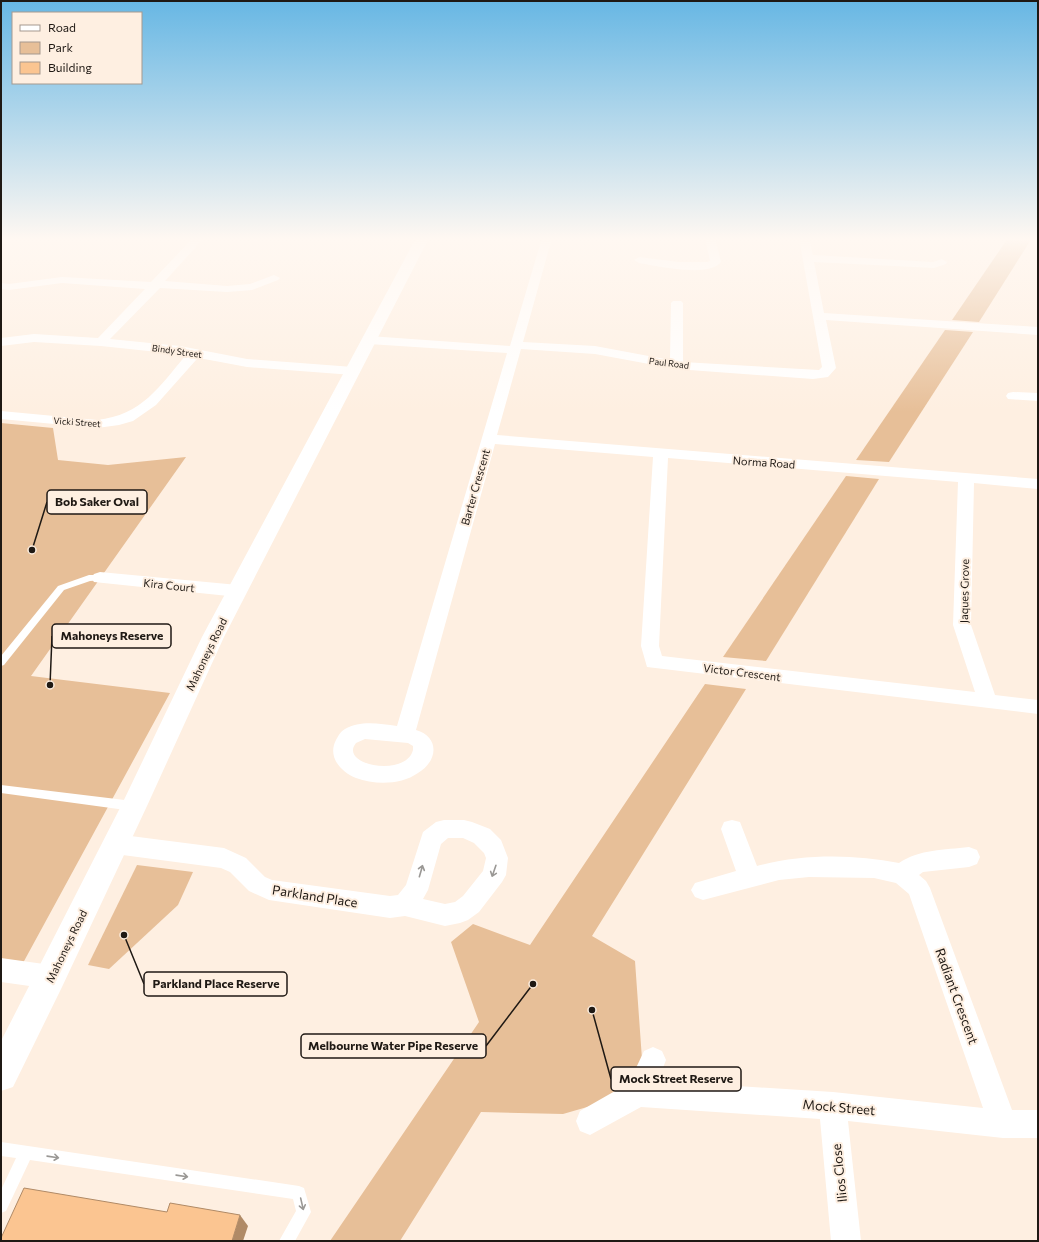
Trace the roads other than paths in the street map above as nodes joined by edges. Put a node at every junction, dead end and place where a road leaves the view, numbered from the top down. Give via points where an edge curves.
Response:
1 (146, 296) edge
2 (392, 296) edge
3 (531, 296) edge
4 (815, 296) edge
5 (677, 303) dead end
6 (818, 316) junction
7 (1038, 331) edge
8 (369, 340) junction
9 (1, 342) edge
10 (102, 342) junction
11 (516, 347) junction
12 (198, 353) junction
13 (676, 365) junction
14 (353, 371) junction
15 (1013, 396) dead end
16 (1038, 397) edge
17 (1, 415) edge
18 (489, 439) junction
19 (662, 454) junction
20 (966, 478) junction
21 (1038, 484) edge
22 (100, 578) joint
23 (238, 591) junction
24 (1, 663) edge
25 (987, 700) junction
26 (1038, 706) edge
27 (404, 735) dead end
28 (1, 789) edge
29 (134, 806) junction
30 (732, 829) dead end
31 (115, 844) junction
32 (969, 857) dead end
33 (902, 874) junction
34 (750, 878) junction
35 (703, 890) dead end
36 (405, 906) dead end
37 (1, 970) edge
38 (51, 977) junction
39 (653, 1060) dead end
40 (1, 1075) edge
41 (639, 1093) junction
42 (833, 1106) junction
43 (590, 1121) dead end
44 (1003, 1124) junction
45 (1038, 1124) edge
46 (1, 1149) edge
47 (26, 1153) junction
48 (1, 1206) edge
49 (287, 1241) edge
50 (846, 1241) edge

1 - 10 street
2 - 8 main road, Mahoneys Road
3 - 11 street, Barter Crescent
4 - 6 street
5 - 13 street
6 - 7 street
6 - 13 street, Paul Road via 829,368 823,374
8 - 11 street, Paul Road
8 - 14 main road, Mahoneys Road
9 - 10 street, Bindy Street via 34,338
10 - 12 street, Bindy Street
11 - 13 street, Paul Road via 595,350
11 - 18 street, Barter Crescent
12 - 14 street, Bindy Street via 247,363
12 - 17 street, Vicki Street via 191,357 148,406 126,419 97,424
14 - 23 main road, Mahoneys Road
15 - 16 street
18 - 19 street, Norma Road
18 - 27 street, Barter Crescent
19 - 20 street, Norma Road
19 - 25 street, Victor Crescent via 650,646 654,662
20 - 21 street, Norma Road
20 - 25 street, Jaques Grove via 962,626
22 - 23 street, Kira Court
22 - 24 lane via 89,578 61,588
23 - 29 main road, Mahoneys Road
25 - 26 street, Victor Crescent
28 - 29 lane
29 - 31 main road, Mahoneys Road
30 - 34 street
31 - 36 street, Parkland Place via 224,858 238,865 257,884 269,890 390,907
31 - 38 main road, Mahoneys Road
32 - 33 street via 918,862
33 - 34 street, Radiant Crescent via 874,868 809,866 779,870
33 - 44 street, Radiant Crescent via 918,888
34 - 35 street, Radiant Crescent
37 - 38 street
38 - 40 main road, Mahoneys Road
39 - 41 street
41 - 42 street, Mock Street
41 - 43 street
42 - 44 street, Mock Street
42 - 50 street, Ilios Close
44 - 45 street, Mock Street
46 - 47 lane
47 - 48 lane
47 -> 49 lane via 299,1193 304,1212

